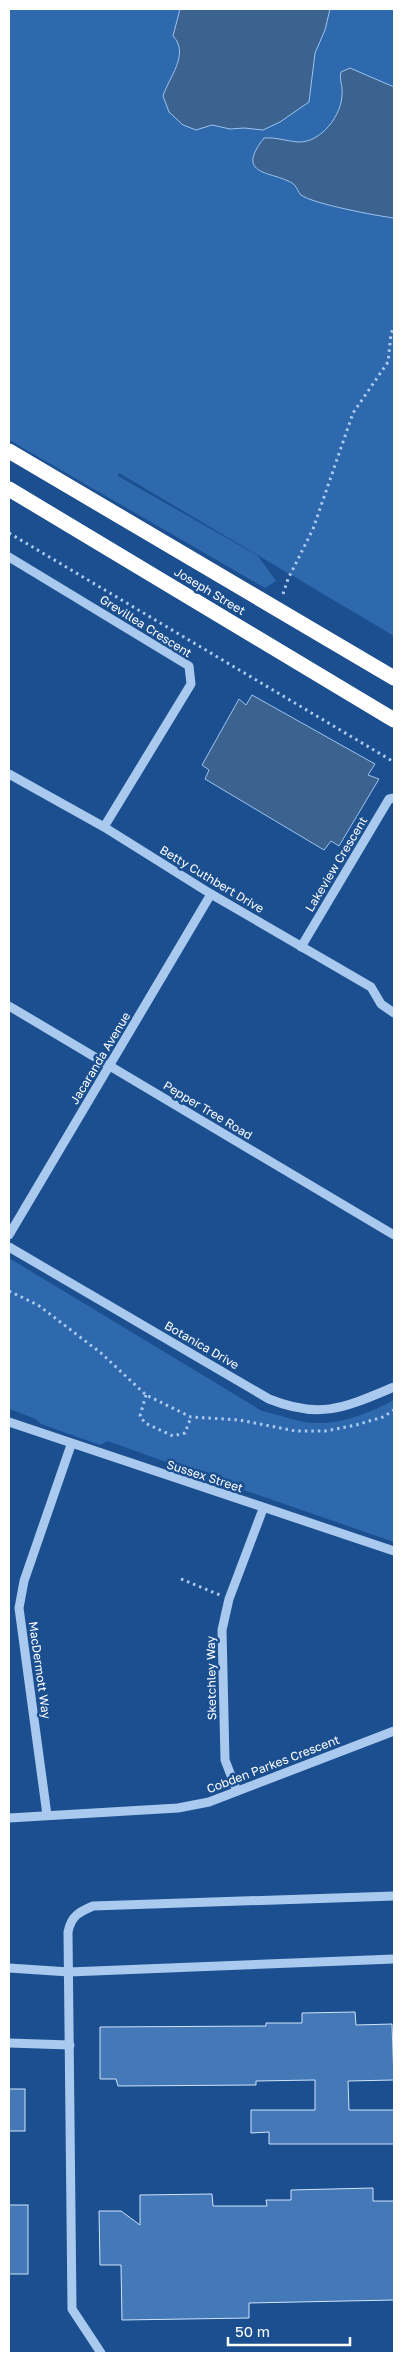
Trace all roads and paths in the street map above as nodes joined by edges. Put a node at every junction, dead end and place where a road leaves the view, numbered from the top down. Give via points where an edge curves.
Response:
1 (394, 326) edge
2 (9, 451) edge
3 (9, 489) edge
4 (9, 534) edge
5 (9, 557) edge
6 (288, 600) dead end
7 (394, 678) edge
8 (394, 720) edge
9 (394, 762) edge
10 (9, 774) edge
11 (394, 798) edge
12 (104, 827) junction
13 (211, 894) junction
14 (301, 947) junction
15 (9, 1006) edge
16 (394, 1013) edge
17 (110, 1066) junction
18 (9, 1234) edge
19 (394, 1235) edge
20 (9, 1247) edge
21 (9, 1291) edge
22 (394, 1387) edge
23 (146, 1395) junction
24 (394, 1410) edge
25 (191, 1417) junction
26 (9, 1422) edge
27 (71, 1445) junction
28 (263, 1509) junction
29 (394, 1551) edge
30 (181, 1579) dead end
31 (230, 1599) junction
32 (394, 1731) edge
33 (237, 1791) junction
34 (47, 1815) junction
35 (9, 1818) edge
36 (394, 1896) edge
37 (394, 1959) edge
38 (9, 1968) edge
39 (69, 1972) junction
40 (9, 2044) edge
41 (70, 2046) junction
42 (101, 2353) edge

1 - 6 path via 388,362 353,413 313,529 288,579 282,596
2 - 7 highway, Joseph Street
3 - 8 highway, Joseph Street
4 - 9 path
5 - 12 street, Grevillea Crescent via 189,666 191,684
10 - 12 street, Betty Cuthbert Drive
11 - 14 street, Lakeview Crescent via 389,799
12 - 13 street, Betty Cuthbert Drive
13 - 14 street, Betty Cuthbert Drive
13 - 17 street, Jacaranda Avenue
14 - 16 street, Betty Cuthbert Drive via 371,987 380,1004
15 - 17 street, Pepper Tree Road
17 - 18 street, Jacaranda Avenue
17 - 19 street, Pepper Tree Road
20 - 22 street, Botanica Drive via 286,1406 305,1410 341,1407
21 - 23 path via 46,1310 101,1353
23 - 25 path
23 - 25 path via 140,1416 145,1423 173,1436 185,1433
24 - 25 path via 383,1417 325,1431 295,1431 240,1420
26 - 27 street, Sussex Street
27 - 28 street, Sussex Street
27 - 34 street, MacDermott Way via 24,1581 19,1608
28 - 29 street, Sussex Street
28 - 31 street, Sketchley Way
30 - 31 path
31 - 33 street, Sketchley Way via 222,1630 225,1760
32 - 33 street, Cobden Parkes Crescent
33 - 34 street, Cobden Parkes Crescent via 209,1802 178,1808
34 - 35 street, Cobden Parkes Crescent
36 - 39 street via 93,1906 78,1912 70,1922
37 - 39 street
38 - 39 street
39 - 41 street
40 - 41 street
41 - 42 street via 72,2309

